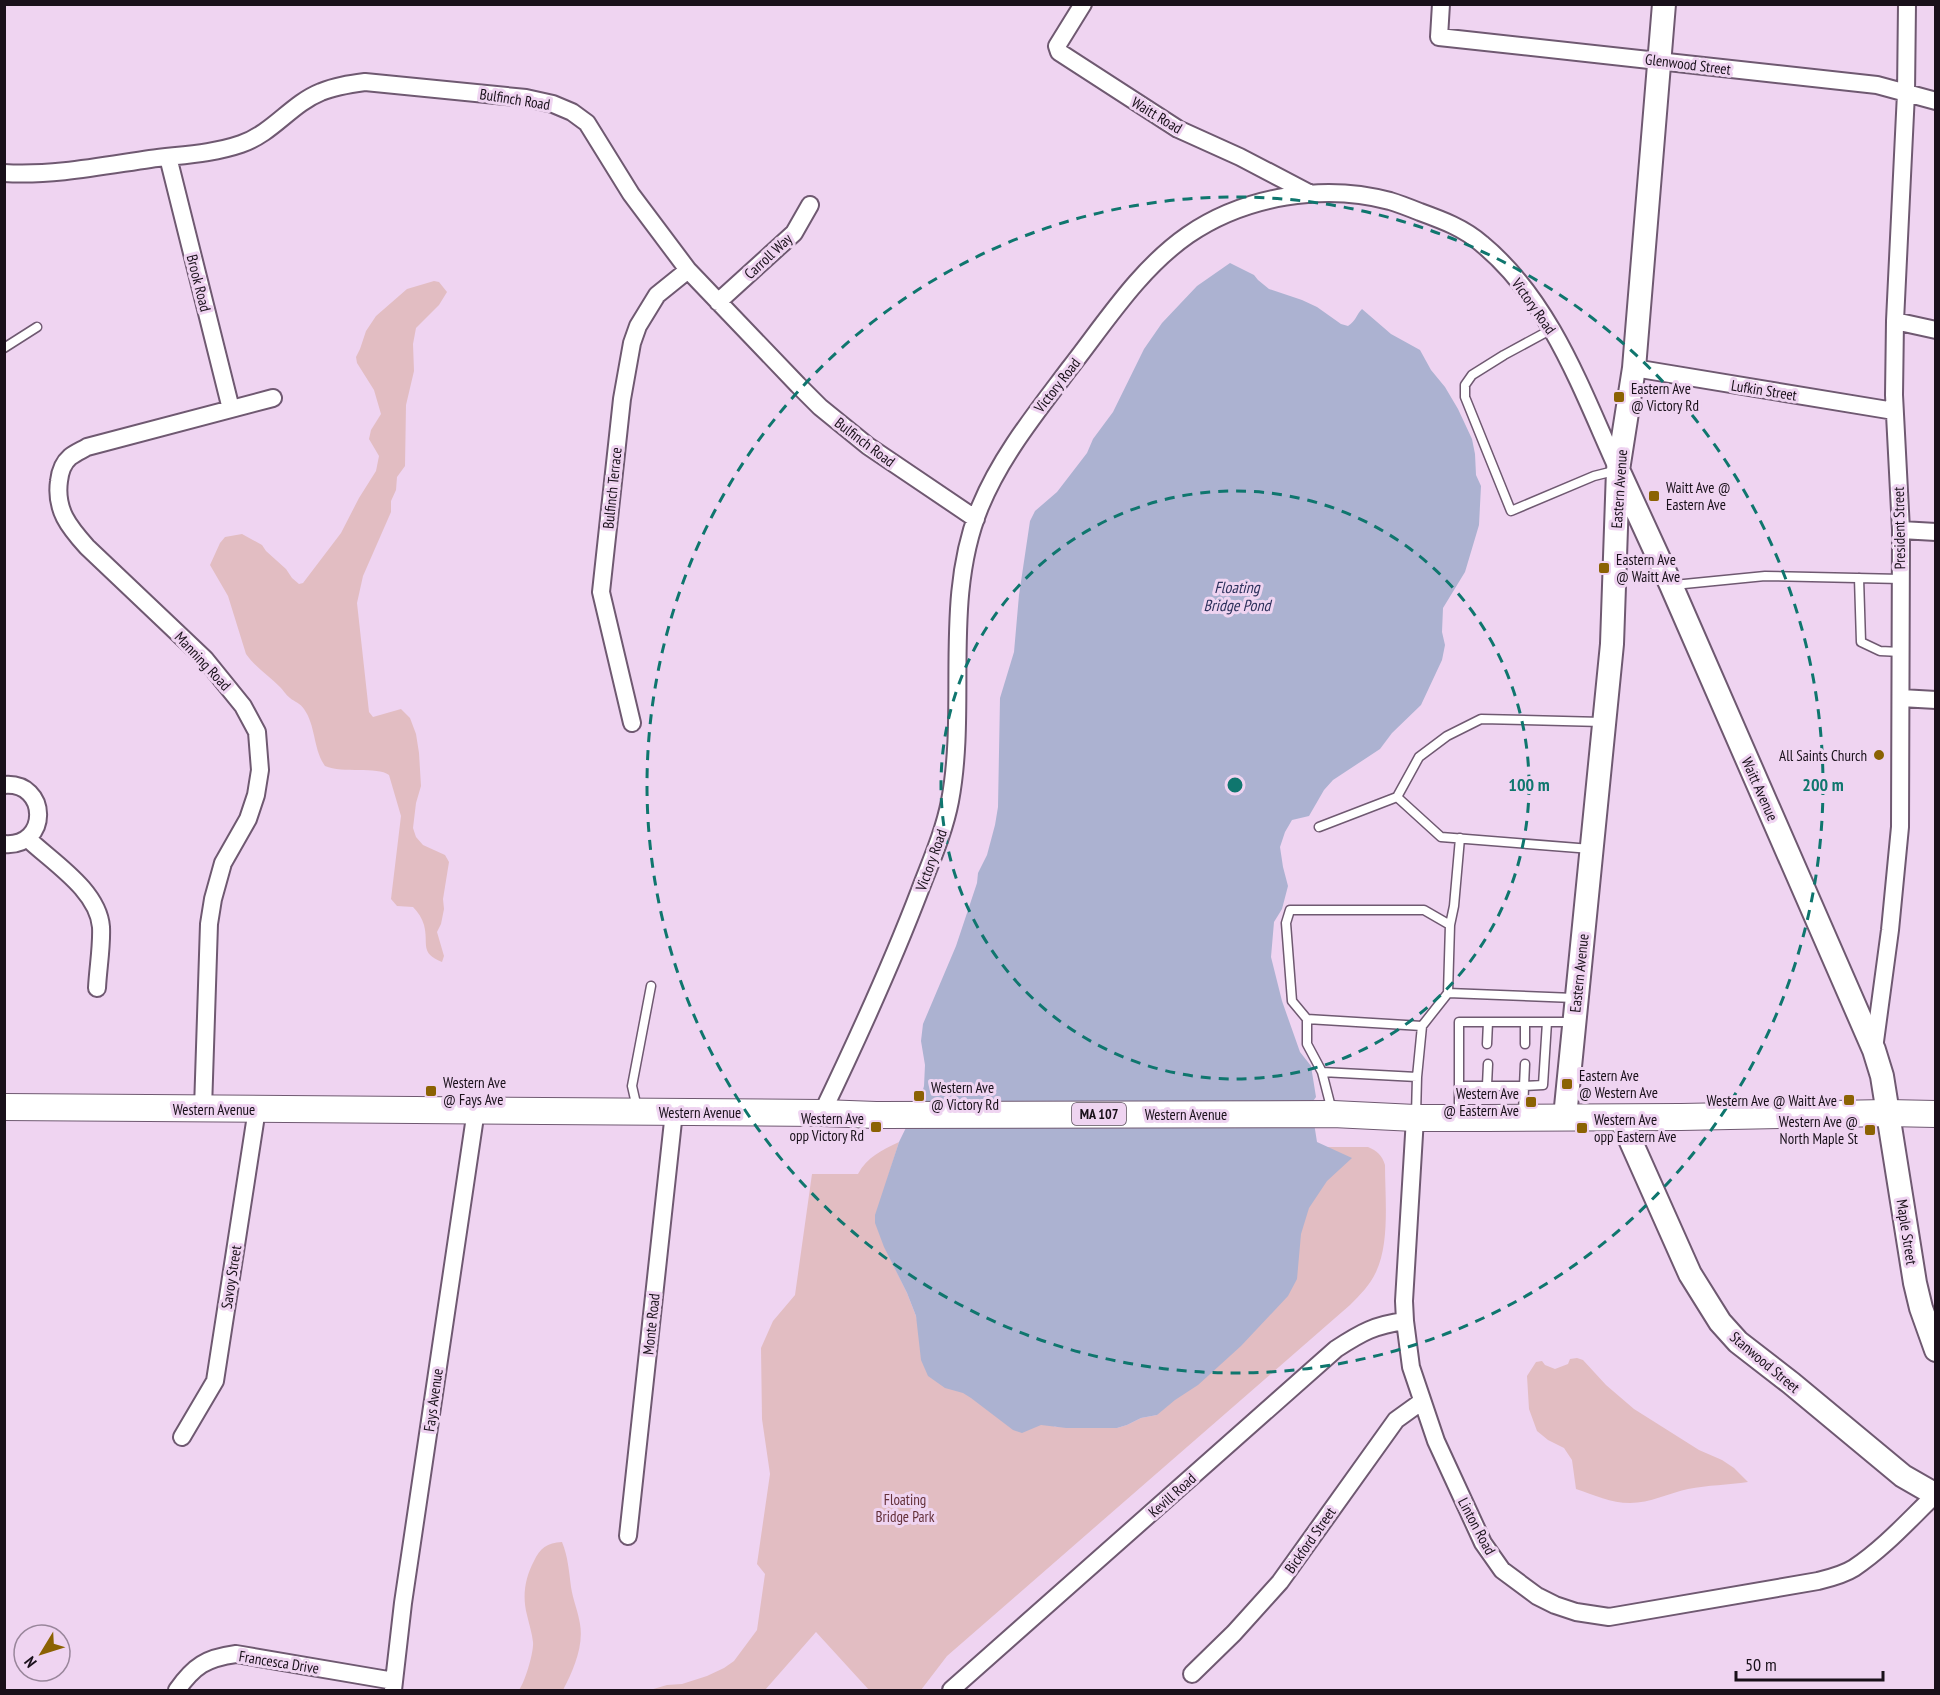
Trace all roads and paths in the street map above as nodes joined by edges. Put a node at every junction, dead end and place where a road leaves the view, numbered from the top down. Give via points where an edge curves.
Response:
1 (1083, 4) edge
2 (1441, 4) edge
3 (1664, 4) edge
4 (1907, 4) edge
5 (1659, 60) junction
6 (1906, 93) junction
7 (1935, 101) edge
8 (168, 157) junction
9 (4, 173) edge
10 (1311, 194) junction
11 (810, 205) dead end
12 (688, 270) junction
13 (718, 302) junction
14 (1895, 321) junction
15 (37, 327) dead end
16 (1552, 329) junction
17 (1935, 330) edge
18 (4, 348) edge
19 (1634, 368) junction
20 (273, 398) dead end
21 (231, 409) junction
22 (1894, 411) junction
23 (1618, 470) junction
24 (976, 519) junction
25 (1901, 530) junction
26 (1935, 532) edge
27 (1858, 578) junction
28 (1901, 579) junction
29 (1671, 585) junction
30 (1901, 652) junction
31 (1901, 698) junction
32 (1935, 699) edge
33 (1604, 722) junction
34 (632, 723) dead end
35 (4, 785) edge
36 (1397, 796) junction
37 (1319, 827) dead end
38 (27, 838) junction
39 (1460, 838) junction
40 (4, 844) edge
41 (1591, 849) junction
42 (1450, 925) junction
43 (651, 986) dead end
44 (97, 988) dead end
45 (1448, 993) junction
46 (1576, 998) junction
47 (1307, 1019) junction
48 (1488, 1022) junction
49 (1525, 1022) junction
50 (1547, 1022) junction
51 (1574, 1022) junction
52 (1422, 1026) junction
53 (1487, 1044) dead end
54 (1525, 1044) dead end
55 (1874, 1050) junction
56 (1488, 1064) dead end
57 (1525, 1064) dead end
58 (1322, 1072) junction
59 (1417, 1077) junction
60 (1487, 1085) junction
61 (1459, 1086) junction
62 (1524, 1086) junction
63 (4, 1107) edge
64 (257, 1108) junction
65 (203, 1109) junction
66 (476, 1110) junction
67 (637, 1111) junction
68 (674, 1112) junction
69 (822, 1113) junction
70 (1887, 1113) junction
71 (1328, 1114) junction
72 (1935, 1114) edge
73 (1565, 1117) junction
74 (1620, 1117) junction
75 (1415, 1118) junction
76 (1459, 1118) junction
77 (1523, 1118) junction
78 (1405, 1321) junction
79 (1935, 1350) edge
80 (1421, 1402) junction
81 (182, 1437) dead end
82 (1935, 1495) edge
83 (628, 1536) dead end
84 (1192, 1674) dead end
85 (394, 1686) edge
86 (177, 1690) edge
87 (951, 1690) edge

1 - 10 street, Waitt Road via 1057,46 1059,52 1178,129
2 - 5 street, Glenwood Street via 1439,37
3 - 5 main road, Eastern Avenue
4 - 6 street, President Street
5 - 6 street, Glenwood Street via 1877,85
5 - 19 main road, Eastern Avenue
6 - 7 street, Glenwood Street
6 - 14 street, President Street
8 - 9 street, Bulfinch Road via 60,171
8 - 12 street, Bulfinch Road via 241,144 263,134 320,92 340,86 365,82 526,98 553,104 587,123 631,194
8 - 21 street, Brook Road
10 - 16 street, Victory Road via 1323,192 1389,201 1458,227 1483,244 1508,270
10 - 24 street, Victory Road via 1256,203 1221,216 1154,264 1029,421 992,481
11 - 13 street, Carroll Way via 795,232
12 - 13 street, Bulfinch Road
12 - 34 street, Bulfinch Terrace via 657,295 638,326 622,399 601,592
13 - 24 street, Bulfinch Road via 820,407 876,452
14 - 17 street
14 - 22 street, President Street
15 - 18 lane
16 - 23 street, Victory Road
16 - 23 lane via 1473,375 1466,385 1465,397 1511,511
19 - 22 street, Lufkin Street
19 - 23 main road, Eastern Avenue
20 - 21 street, Manning Road
21 - 65 street, Manning Road via 87,447 70,457 60,471 58,490 59,503 71,529 205,659 243,706 257,732 260,770 256,795 248,819 223,863 208,924
22 - 25 street, President Street
23 - 29 main road, Waitt Avenue
23 - 33 main road, Eastern Avenue via 1612,644
24 - 69 street, Victory Road via 961,593 957,738 950,802 909,920
25 - 26 street
25 - 28 street, President Street
27 - 28 lane
27 - 29 lane via 1765,576
27 - 30 lane via 1861,642 1880,651
28 - 30 street, President Street
29 - 55 main road, Waitt Avenue
30 - 31 street, President Street
31 - 32 street
31 - 55 street, President Street via 1900,827
33 - 36 lane via 1481,720 1447,736 1419,757
33 - 41 main road, Eastern Avenue
35 - 38 street via 24,789 35,801 39,817
36 - 37 lane
36 - 39 lane via 1441,837
38 - 40 street
38 - 44 street via 69,876 97,909 101,927
39 - 41 lane
39 - 42 lane
41 - 46 main road, Eastern Avenue
42 - 45 lane
42 - 47 lane via 1424,910 1290,910 1286,923 1292,1001
43 - 67 lane via 632,1086
45 - 46 lane
45 - 52 lane
46 - 51 main road, Eastern Avenue
47 - 52 lane
47 - 58 lane via 1307,1044
48 - 49 lane
48 - 53 lane
48 - 61 lane via 1459,1022
49 - 50 lane
49 - 54 lane
50 - 51 lane
50 - 62 lane via 1543,1085
51 - 73 main road, Eastern Avenue
52 - 59 lane
55 - 70 main road, Waitt Avenue
56 - 60 lane
57 - 62 lane
58 - 59 lane
58 - 71 lane
59 - 75 lane
60 - 61 lane
60 - 62 lane
61 - 76 lane
62 - 77 lane
63 - 65 main road, Western Avenue / MA 107
64 - 65 main road, Western Avenue / MA 107
64 - 66 main road, Western Avenue / MA 107
64 - 81 street, Savoy Street via 215,1381
66 - 67 main road, Western Avenue / MA 107
66 - 85 street, Fays Avenue
67 - 68 main road, Western Avenue / MA 107
68 - 69 main road, Western Avenue / MA 107
68 - 83 street, Monte Road
69 - 71 main road, Western Avenue / MA 107
70 - 72 main road, Western Avenue / MA 107
70 - 74 main road, Western Avenue / MA 107
70 - 79 main road, Maple Street via 1915,1283
71 - 75 main road, Western Avenue / MA 107
73 - 74 main road, Western Avenue / MA 107
73 - 77 main road, Western Avenue / MA 107
74 - 82 main road, Stanwood Street via 1690,1274 1720,1322 1738,1342 1903,1476
75 - 76 main road, Western Avenue / MA 107
75 - 78 street, Linton Road
76 - 77 main road, Western Avenue / MA 107
78 - 80 street, Linton Road via 1411,1367
78 - 87 street, Kevill Road via 1361,1332 1336,1349
80 - 82 street, Linton Road via 1483,1543 1502,1570 1537,1596 1593,1616 1639,1613 1838,1576 1882,1547
80 - 84 street, Bickford Street via 1395,1420 1298,1558 1262,1603
85 - 86 street, Francesca Drive via 236,1654 203,1662

